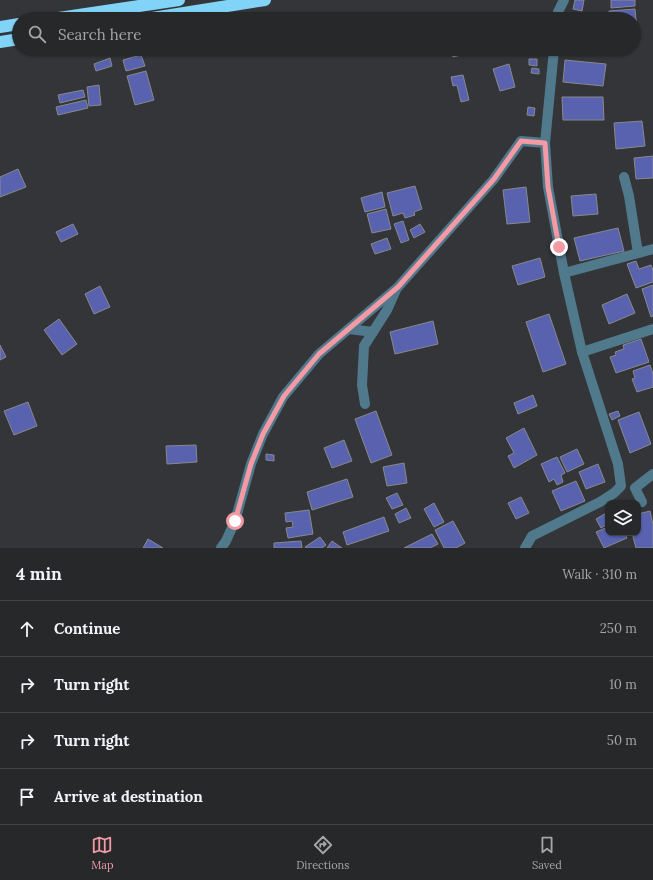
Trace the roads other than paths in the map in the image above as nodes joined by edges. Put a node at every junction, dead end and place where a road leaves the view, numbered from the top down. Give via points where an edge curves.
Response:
1 (179, 0) edge
2 (265, 0) edge
3 (564, 0) edge
4 (99, 12) edge
5 (190, 12) edge
6 (558, 12) edge
7 (12, 25) edge
8 (0, 27) edge
9 (12, 40) edge
10 (0, 42) edge
11 (553, 56) edge
12 (545, 143) junction
13 (624, 177) dead end
14 (653, 249) edge
15 (638, 253) junction
16 (564, 273) junction
17 (398, 287) junction
18 (349, 329) junction
19 (653, 329) edge
20 (373, 332) junction
21 (582, 352) junction
22 (365, 404) dead end
23 (653, 474) edge
24 (642, 502) dead end
25 (221, 548) edge
26 (525, 548) edge

1 - 4 highway
2 - 5 highway
3 - 6 street
7 - 8 highway
9 - 10 highway
11 - 12 street
12 - 16 street via 548,187
12 - 17 street via 521,141 494,179
13 - 15 street
14 - 15 street
15 - 16 street
16 - 21 street
17 - 18 street
17 - 20 street
18 - 20 street
18 - 25 street via 319,354 284,396 263,434 251,464 235,521
19 - 21 street
20 - 22 street via 364,346 362,385
21 - 26 street via 618,464 621,486 600,502 532,536
23 - 24 street via 635,488

